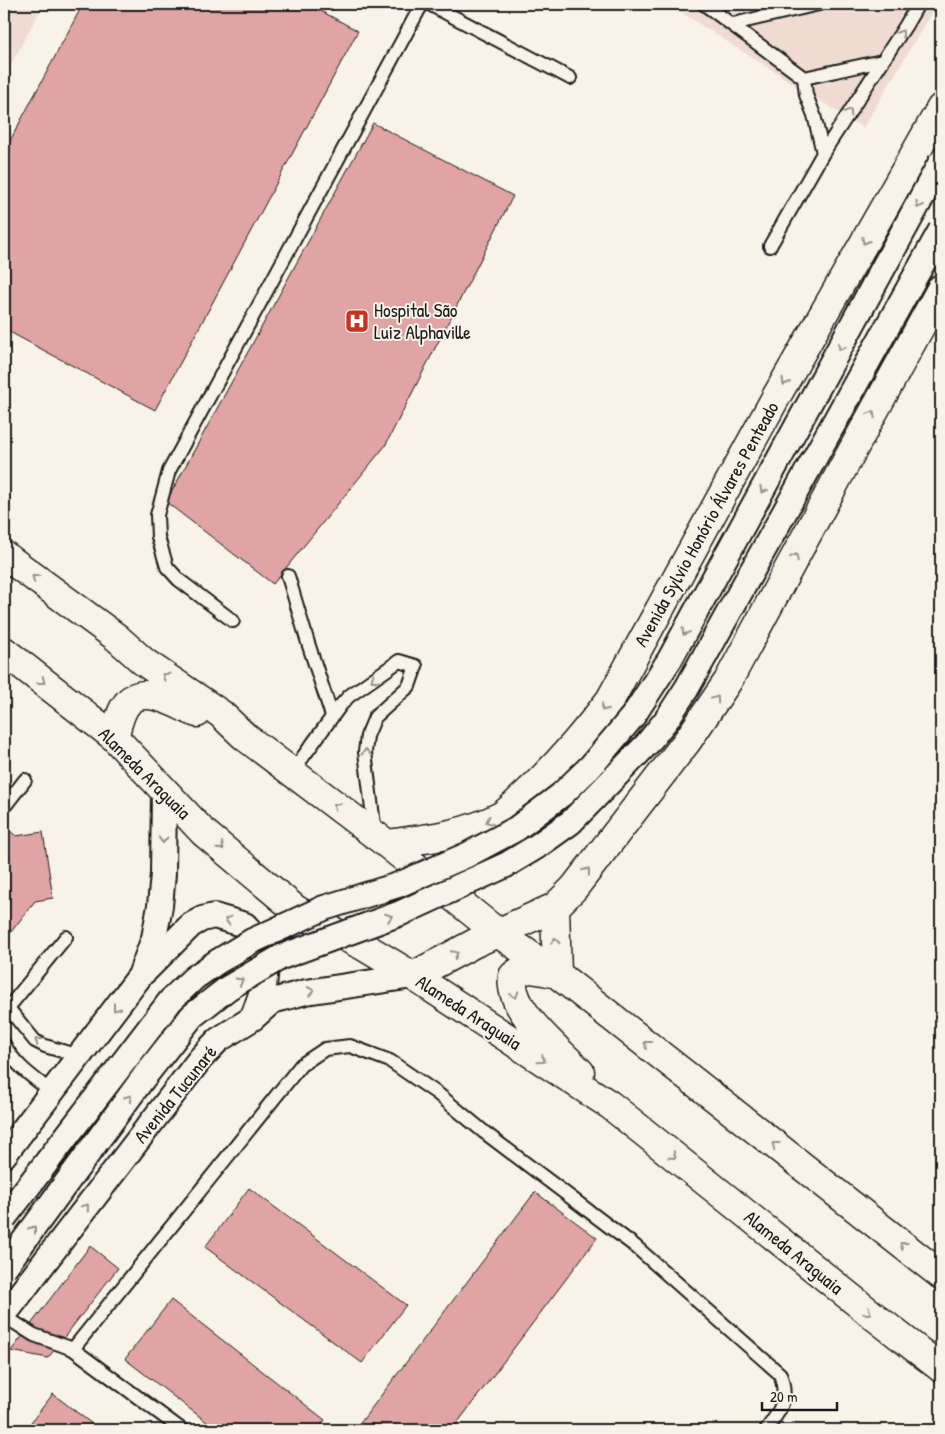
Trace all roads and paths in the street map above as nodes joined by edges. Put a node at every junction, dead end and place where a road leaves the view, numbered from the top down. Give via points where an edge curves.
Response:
1 (422, 4) edge
2 (429, 4) edge
3 (704, 4) edge
4 (819, 4) edge
5 (918, 4) edge
6 (732, 24) junction
7 (882, 61) junction
8 (570, 78) dead end
9 (804, 78) junction
10 (941, 108) edge
11 (823, 153) junction
12 (941, 162) edge
13 (941, 230) edge
14 (770, 246) dead end
15 (941, 289) edge
16 (4, 555) edge
17 (288, 576) dead end
18 (233, 621) dead end
19 (4, 651) edge
20 (624, 677) junction
21 (332, 716) junction
22 (698, 726) junction
23 (244, 736) junction
24 (114, 737) junction
25 (292, 772) junction
26 (25, 780) dead end
27 (164, 791) junction
28 (4, 806) edge
29 (381, 840) junction
30 (555, 907) junction
31 (498, 933) junction
32 (66, 937) dead end
33 (557, 974) junction
34 (140, 976) junction
35 (413, 976) junction
36 (6, 1013) edge
37 (253, 1018) junction
38 (4, 1044) edge
39 (79, 1056) junction
40 (52, 1092) junction
41 (610, 1105) junction
42 (4, 1155) edge
43 (4, 1218) edge
44 (4, 1268) edge
45 (941, 1275) edge
46 (4, 1315) edge
47 (73, 1348) junction
48 (941, 1368) edge
49 (182, 1430) edge
50 (766, 1430) edge

1 - 18 lane via 169,472 157,515 158,537 167,567
2 - 8 lane
3 - 6 lane
4 - 6 lane
7 -> 5 lane
6 - 9 lane
7 - 9 lane
11 -> 7 lane
9 - 11 lane
10 -> 20 main road, Avenida Sylvio Honório Álvares Penteado via 776,397
11 - 14 lane
12 -> 43 street, bridge via 670,659 633,716 591,766 561,795 516,829 398,885 324,908 252,941 194,978 171,1000
44 -> 13 street, bridge via 192,1016 228,988 281,957 401,913 528,852 571,822 647,744 687,688
22 -> 15 main road via 728,681
23 -> 16 main road via 221,714 144,662 116,637
17 - 21 lane
19 -> 24 main road, Alameda Araguaia
20 - 22 main road
20 -> 29 main road, Avenida Sylvio Honório Álvares Penteado via 586,731 541,781 503,815 449,835
21 - 25 lane
29 -> 21 lane via 365,752 367,736 376,717 409,686 416,666 400,661 350,696
30 -> 22 main road via 574,888
23 - 24 main road via 161,697 145,695 134,698 125,707
23 - 25 main road
24 - 27 main road, Alameda Araguaia
29 -> 25 main road
26 - 28 lane
27 -> 34 street via 160,906 154,938
27 -> 35 main road, Alameda Araguaia via 203,832 295,909
29 - 31 main road
30 - 31 main road
33 -> 30 main road
31 - 33 main road
35 -> 31 main road
32 - 36 lane
33 -> 41 main road via 535,969 518,972 513,976 513,992 528,1020
45 -> 33 main road
37 -> 34 street via 264,987 266,966 258,940 245,925 214,916 202,918
34 -> 39 street
37 -> 35 street, Avenida Tucunaré via 272,1001 306,992
35 -> 41 main road, Alameda Araguaia
39 -> 36 lane via 35,1041
46 -> 37 street, Avenida Tucunaré via 200,1059 218,1040
38 - 40 lane via 23,1069
39 - 40 street
40 - 42 street
41 -> 48 main road, Alameda Araguaia
46 - 47 lane via 34,1335
47 - 49 lane
47 - 50 lane via 301,1065 325,1049 350,1046 390,1061 438,1094 635,1246 780,1374 785,1388 780,1412

